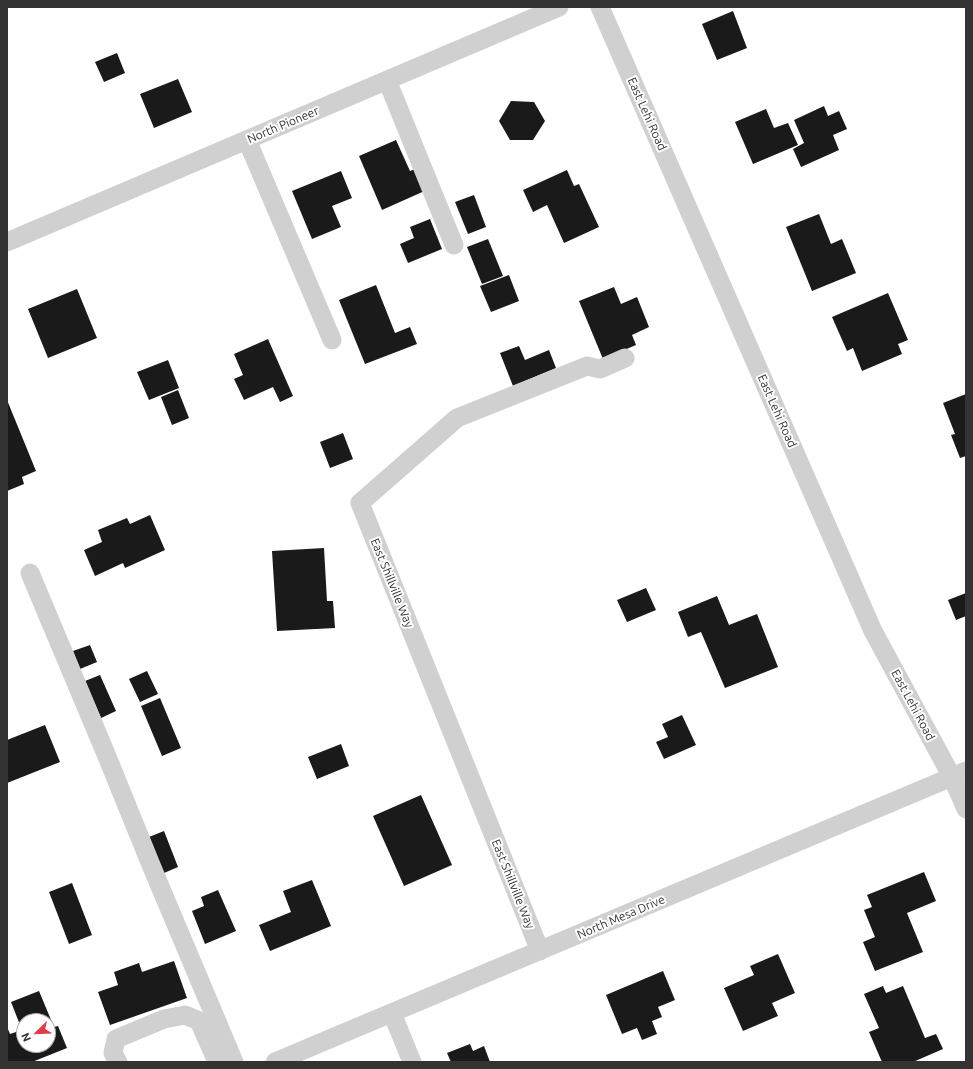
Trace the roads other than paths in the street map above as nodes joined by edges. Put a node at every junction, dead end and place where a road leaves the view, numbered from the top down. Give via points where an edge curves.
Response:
1 (559, 7) edge
2 (600, 7) edge
3 (387, 80) junction
4 (247, 140) junction
5 (7, 242) edge
6 (454, 245) dead end
7 (332, 340) dead end
8 (626, 358) dead end
9 (30, 573) dead end
10 (959, 774) edge
11 (966, 809) edge
12 (540, 951) junction
13 (392, 1013) junction
14 (118, 1062) edge
15 (217, 1062) edge
16 (234, 1062) edge
17 (275, 1062) edge
18 (412, 1062) edge

1 - 3 street, North Pioneer
2 - 10 street, East Lehi Road via 873,631
3 - 4 street, North Pioneer
3 - 6 street
4 - 5 street, North Pioneer
4 - 7 street
8 - 12 street, East Shillville Way via 600,369 587,366 457,418 360,504
9 - 16 street
10 - 11 street, East Lehi Road
10 - 12 street, North Mesa Drive
12 - 13 street, North Mesa Drive
13 - 17 street, North Mesa Drive
13 - 18 street
14 - 15 street via 113,1053 116,1039 164,1019 185,1015 199,1021

